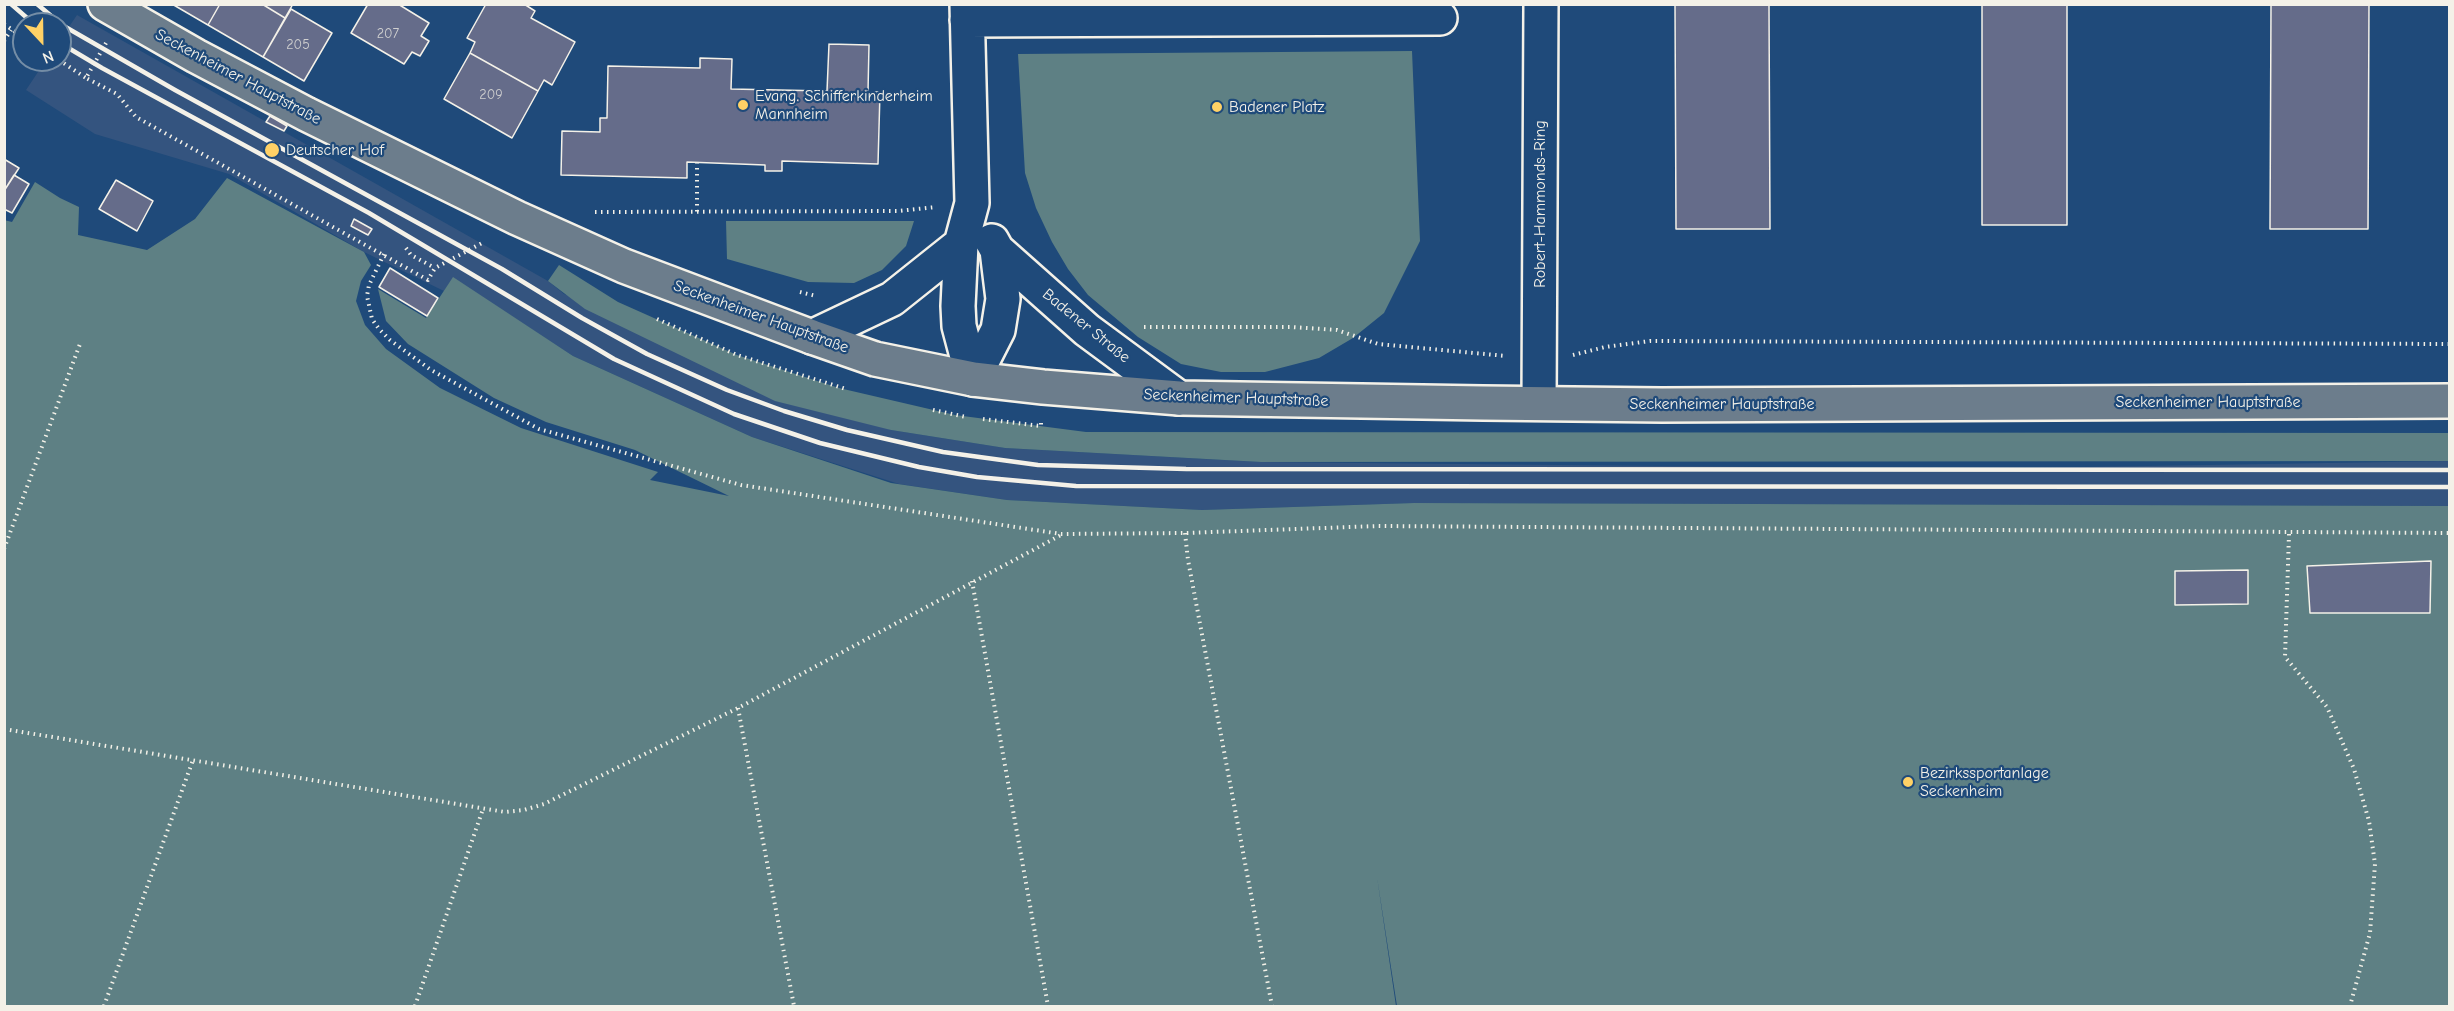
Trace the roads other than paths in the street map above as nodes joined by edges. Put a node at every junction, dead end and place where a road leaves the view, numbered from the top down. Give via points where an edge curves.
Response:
1 (1541, 4) edge
2 (114, 10) edge
3 (967, 12) edge
4 (1440, 18) dead end
5 (972, 203) junction
6 (961, 244) junction
7 (996, 250) junction
8 (812, 337) junction
9 (973, 379) junction
10 (1179, 398) junction
11 (2450, 401) edge
12 (1539, 403) junction

1 - 12 street, Robert-Hammonds-Ring
2 - 8 main road, Seckenheimer Hauptstraße via 306,114 517,218 624,266
3 - 4 street
3 - 5 street, Badener Straße
5 - 6 street, Badener Straße
5 - 7 street, Badener Straße
6 - 8 street via 892,299
6 - 9 street, Badener Straße via 959,326
7 - 9 street, Badener Straße via 1003,299 998,330
7 - 10 street, Badener Straße via 1087,330
8 - 9 main road, Seckenheimer Hauptstraße via 875,359
9 - 10 main road, Seckenheimer Hauptstraße
10 - 12 main road, Seckenheimer Hauptstraße
11 - 12 main road, Seckenheimer Hauptstraße

